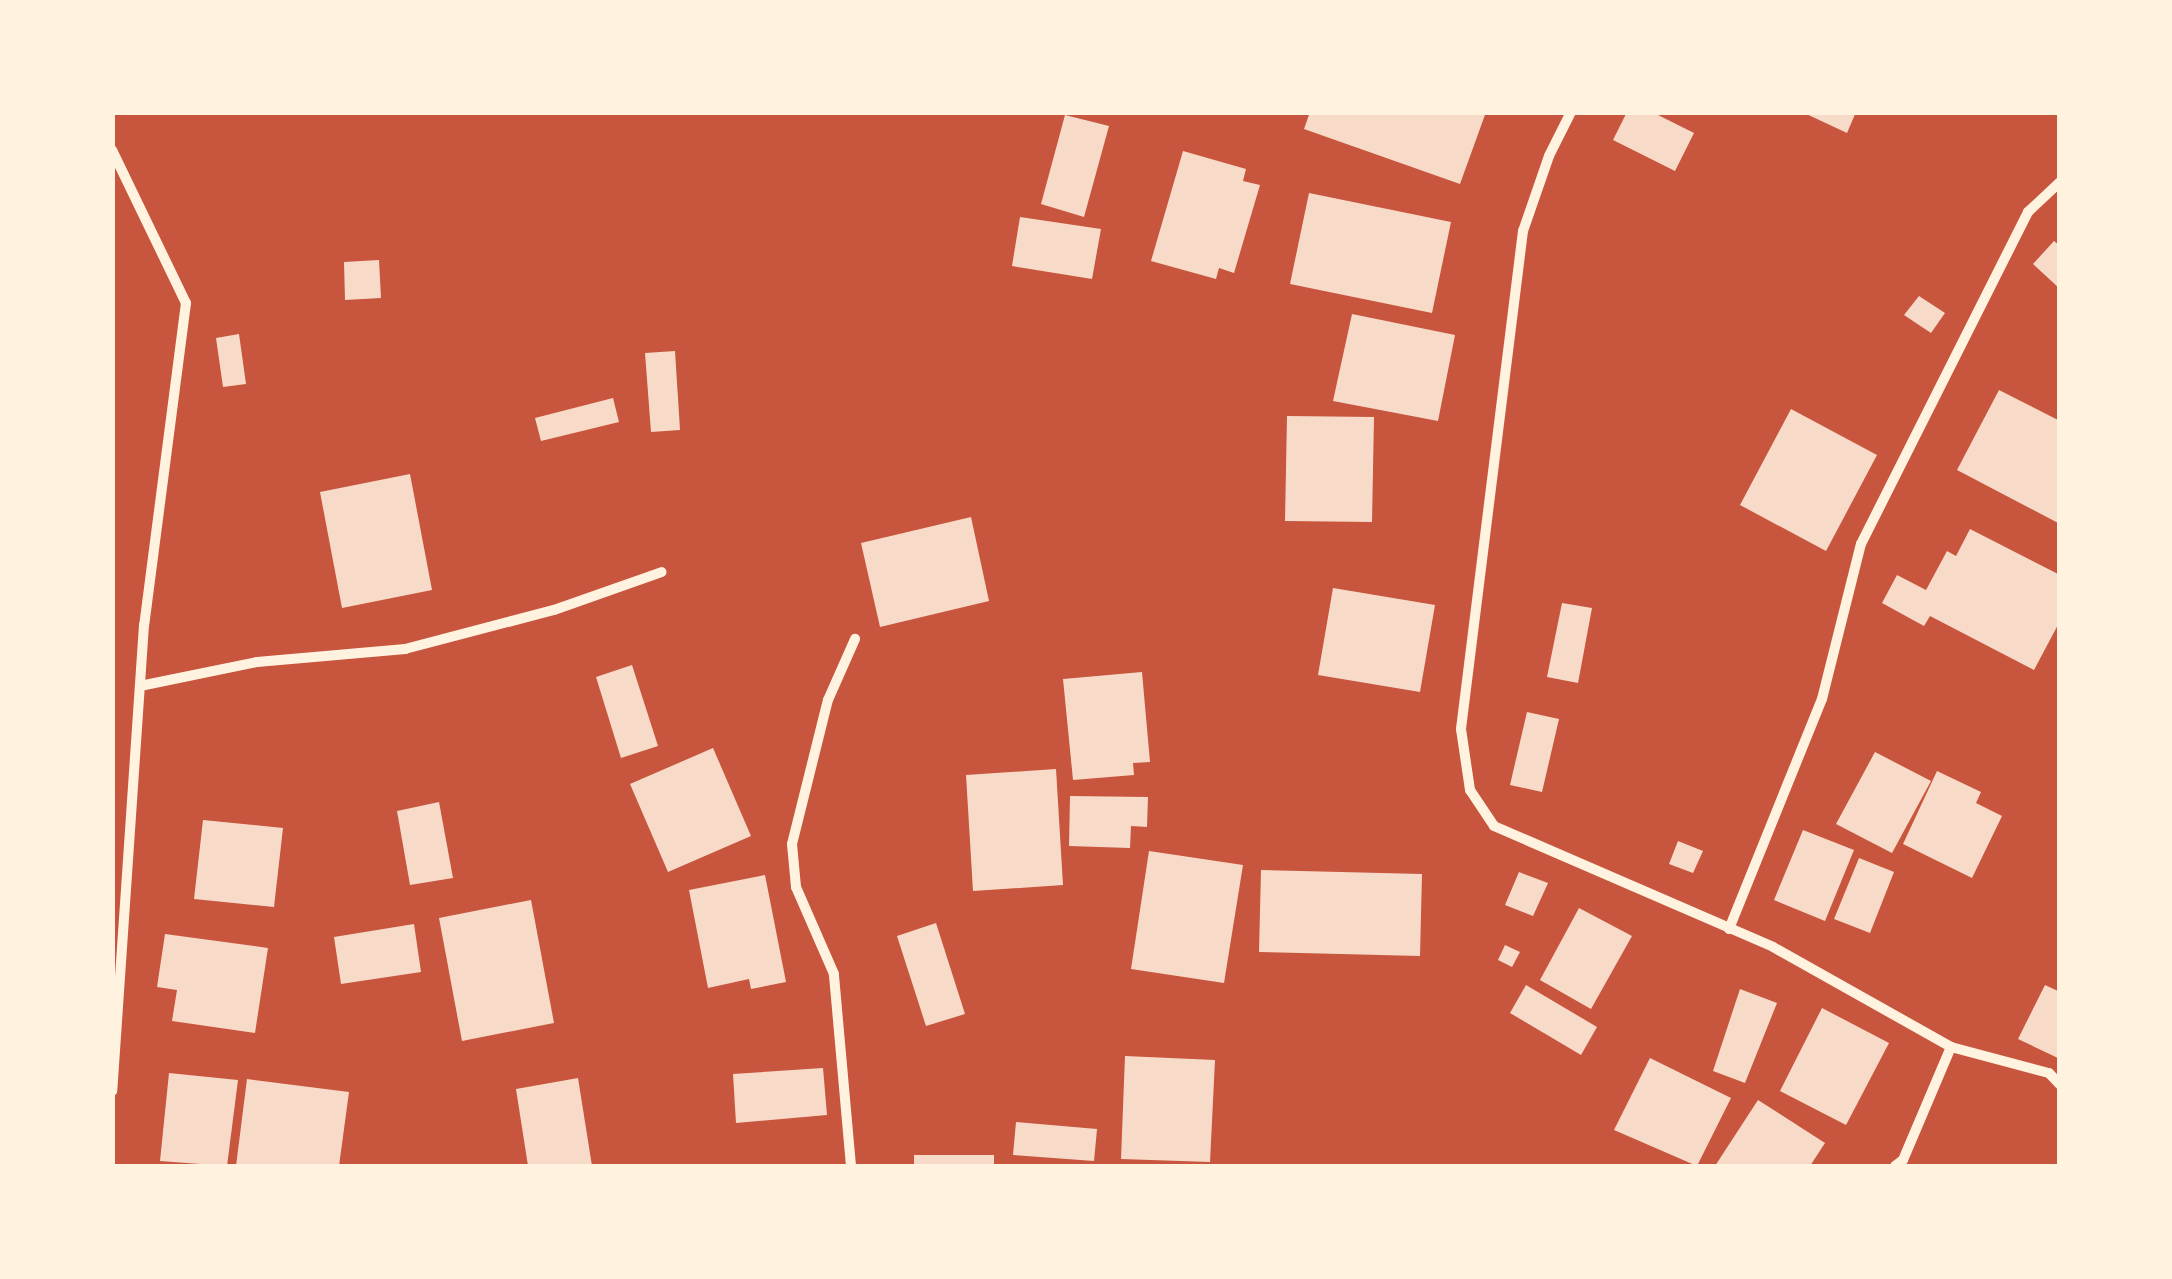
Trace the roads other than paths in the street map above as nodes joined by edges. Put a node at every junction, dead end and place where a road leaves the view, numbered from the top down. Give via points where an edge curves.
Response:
1 (1571, 112) edge
2 (112, 150) edge
3 (2060, 182) edge
4 (662, 572) dead end
5 (855, 639) dead end
6 (140, 686) junction
7 (1729, 929) junction
8 (1951, 1047) junction
9 (2060, 1084) edge
10 (112, 1091) edge
11 (851, 1166) edge
12 (1896, 1166) edge

1 - 7 street via 1523,231 1461,730 1470,790 1494,826
2 - 6 street via 186,302
3 - 7 street via 2028,212 1861,544 1822,699
4 - 6 street via 554,610 405,648 257,662
5 - 11 street via 828,700 792,844 796,887 834,974
6 - 10 street
7 - 8 street
8 - 9 street via 2049,1073
8 - 12 street

